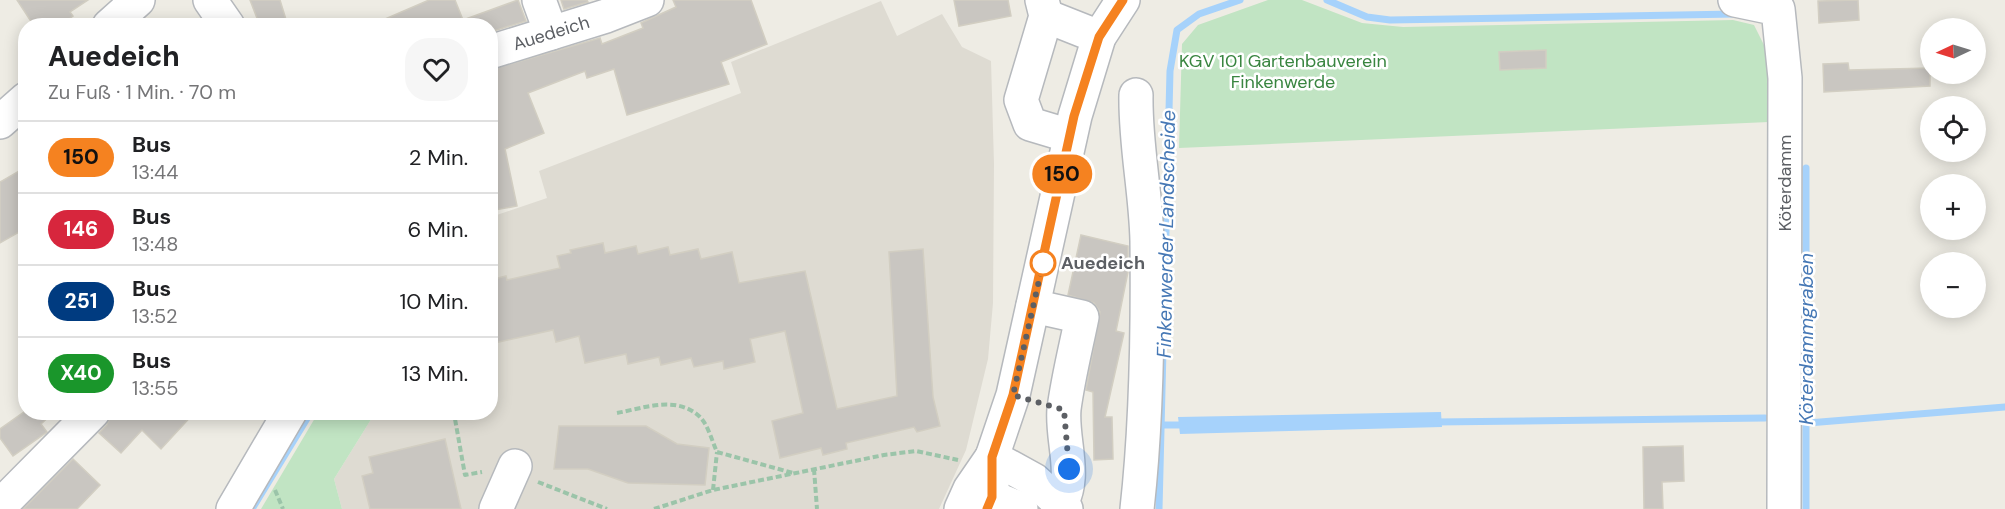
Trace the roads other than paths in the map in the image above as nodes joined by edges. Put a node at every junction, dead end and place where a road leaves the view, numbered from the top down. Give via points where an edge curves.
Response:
1 (138, 0) edge
2 (210, 0) edge
3 (539, 0) edge
4 (647, 0) edge
5 (1123, 0) edge
6 (1734, 0) edge
7 (1044, 8) edge
8 (118, 18) edge
9 (222, 18) edge
10 (551, 33) junction
11 (1099, 37) junction
12 (498, 50) edge
13 (1136, 95) dead end
14 (18, 106) edge
15 (0, 122) edge
16 (1070, 135) junction
17 (1033, 306) junction
18 (1013, 395) junction
19 (1064, 410) junction
20 (85, 420) edge
21 (285, 420) edge
22 (978, 459) junction
23 (515, 466) dead end
24 (1000, 505) edge
25 (0, 506) edge
26 (1062, 507) edge
27 (233, 509) edge
28 (496, 509) edge
29 (961, 509) edge
30 (1137, 509) edge
31 (1784, 509) edge

1 - 8 street
2 - 9 street
3 - 10 street
4 - 10 street, Auedeich
5 - 11 street
6 - 31 street, Köterdamm via 1778,9 1785,78
7 - 11 street
7 - 16 street via 1021,100 1030,124
10 - 12 street, Auedeich
11 - 16 street
13 - 30 street via 1135,124 1147,238 1144,444
14 - 15 street
16 - 17 street
17 - 18 street
17 - 19 street via 1082,317
18 - 19 street
18 - 22 street
19 - 26 street via 1069,469
20 - 25 street
21 - 27 street
22 - 24 street
22 - 26 street via 1034,480
22 - 29 street
23 - 28 street

